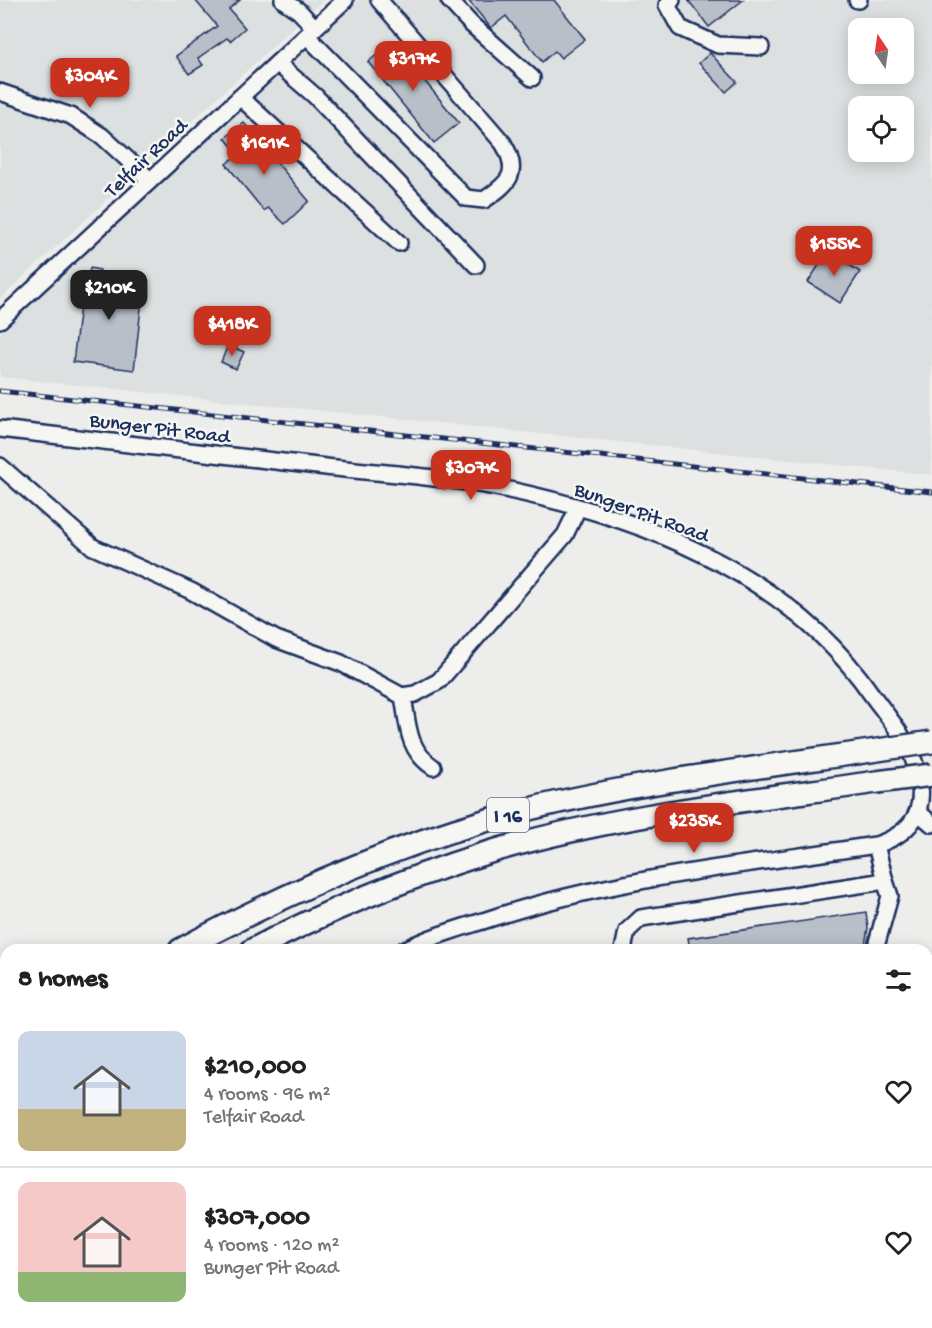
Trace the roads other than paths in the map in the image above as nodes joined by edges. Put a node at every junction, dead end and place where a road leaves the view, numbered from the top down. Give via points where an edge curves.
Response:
1 (283, 0) edge
2 (345, 0) edge
3 (379, 0) edge
4 (449, 0) edge
5 (672, 0) edge
6 (311, 32) junction
7 (761, 47) dead end
8 (277, 63) junction
9 (532, 78) dead end
10 (0, 92) edge
11 (240, 97) junction
12 (150, 180) junction
13 (399, 243) dead end
14 (476, 265) dead end
15 (0, 320) edge
16 (0, 429) edge
17 (0, 466) edge
18 (578, 508) junction
19 (403, 696) junction
20 (932, 742) edge
21 (433, 768) dead end
22 (932, 775) edge
23 (919, 813) junction
24 (932, 824) edge
25 (876, 845) junction
26 (885, 881) junction
27 (191, 944) edge
28 (263, 944) edge
29 (421, 944) edge
30 (624, 944) edge
31 (877, 944) edge

1 - 6 street via 299,10
2 - 6 street, Telfair Road
3 - 6 street via 513,159 504,187 484,200 466,198
4 - 9 street
5 - 7 street via 667,5 680,28 718,45
6 - 8 street, Telfair Road
8 - 11 street, Telfair Road
8 - 14 street via 315,96
10 - 12 street via 70,116 102,136
11 - 12 street, Telfair Road
11 - 13 street
12 - 15 street, Telfair Road
16 - 18 street, Bunger Pit Road via 493,487
17 - 19 street via 93,547 191,591 276,639 341,663
18 - 19 street via 558,544 439,681
18 - 23 street, Bunger Pit Road via 681,544 732,568 775,594 807,621 836,650 912,754 920,781
19 - 21 street via 411,746
20 - 27 highway, I 16, bridge via 654,783 523,811 341,873 258,909
22 - 28 highway, I 16, bridge via 643,817 484,854 362,899
23 - 24 street
23 - 25 street via 907,829
25 - 26 street
25 - 29 street via 677,872 612,885 550,899
26 - 30 street via 641,918 627,931
26 - 31 street via 890,896

